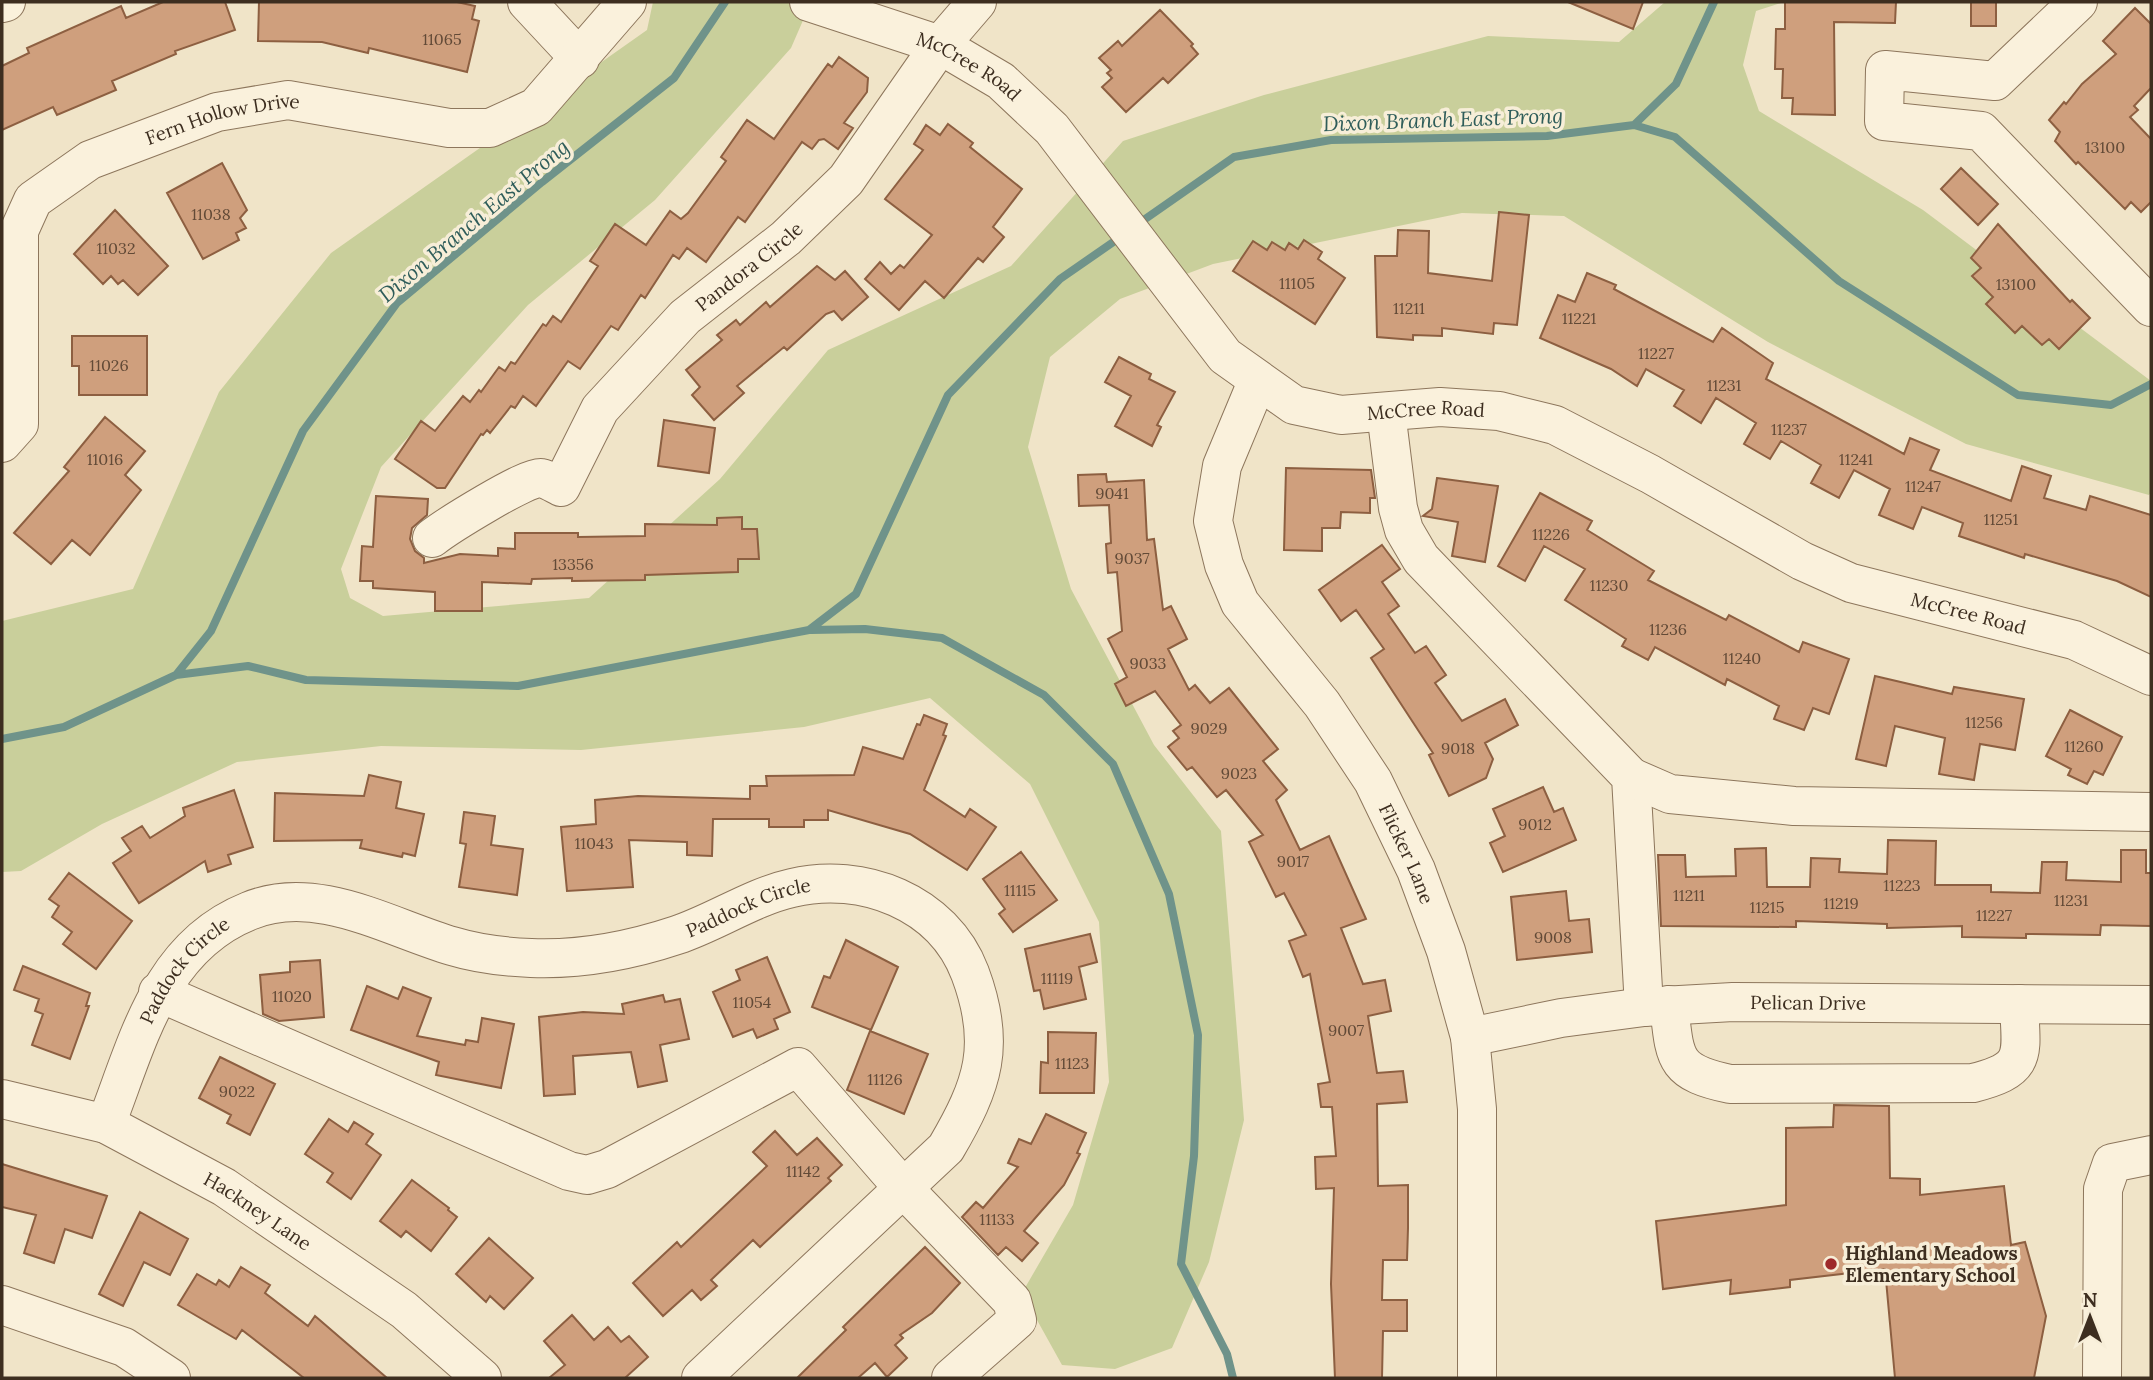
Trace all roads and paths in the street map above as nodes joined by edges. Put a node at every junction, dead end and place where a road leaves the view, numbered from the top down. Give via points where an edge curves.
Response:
1 (527, 2) edge
2 (627, 2) edge
3 (808, 2) edge
4 (977, 2) edge
5 (2078, 2) edge
6 (940, 45) junction
7 (580, 59) junction
8 (1995, 81) junction
9 (1981, 131) junction
10 (2151, 307) edge
11 (1257, 382) junction
12 (1386, 412) junction
13 (2, 443) edge
14 (432, 538) dead end
15 (2151, 676) edge
16 (1630, 777) junction
17 (2151, 812) edge
18 (158, 992) junction
19 (2019, 1004) junction
20 (2151, 1005) edge
21 (1657, 1006) junction
22 (1469, 1037) junction
23 (2, 1099) edge
24 (106, 1124) junction
25 (2151, 1154) edge
26 (904, 1189) junction
27 (2, 1305) edge
28 (171, 1378) edge
29 (482, 1378) edge
30 (701, 1378) edge
31 (951, 1378) edge
32 (1477, 1378) edge
33 (2102, 1378) edge

1 - 7 street
2 - 7 street, Fern Hollow Drive
3 - 6 street, McCree Road
4 - 6 street, Pandora Circle
5 - 8 street
6 - 11 street, McCree Road via 1001,81 1052,129 1226,356
6 - 14 street, Pandora Circle via 846,180 786,238 685,317 600,409 561,487 539,478 525,482 457,518
7 - 13 street, Fern Hollow Drive via 536,107 490,128 449,128 288,100 217,112 90,160 33,200 19,231 19,424
8 - 9 street
8 - 9 street via 1885,70 1884,121
9 - 10 street
11 - 12 street, McCree Road via 1294,405 1341,415
11 - 22 street, Flicker Lane via 1222,466 1213,521 1224,565 1240,603 1322,704 1373,780 1416,870 1446,951
12 - 15 street, McCree Road via 1440,407 1499,411 1555,425 1802,561 1851,583 2074,640
12 - 16 street via 1398,508 1404,530 1421,559
16 - 17 street via 1670,794 1794,806
16 - 21 street
18 - 24 street, Paddock Circle
18 - 26 street via 587,1175 607,1169 798,1067
18 - 26 street, Paddock Circle via 180,961 212,930 250,910 290,900 347,910 454,947 530,958 610,954 679,934 790,888 835,881 877,889 907,901 939,926 966,961 982,1004 985,1053 973,1104 946,1148
19 - 20 street, Pelican Drive
19 - 21 street, Pelican Drive via 1733,1002
19 - 21 street via 2021,1052 2014,1066 1997,1077 1973,1083 1730,1084 1689,1072 1680,1062
21 - 22 street, Pelican Drive via 1561,1018
22 - 32 street, Flicker Lane via 1477,1109
23 - 24 street, Hackney Lane
24 - 29 street, Hackney Lane via 224,1187 331,1257 404,1310
25 - 33 street via 2112,1163 2102,1189
26 - 30 street, Paddock Circle
26 - 31 street via 1012,1301 1017,1320
27 - 28 street via 124,1347

